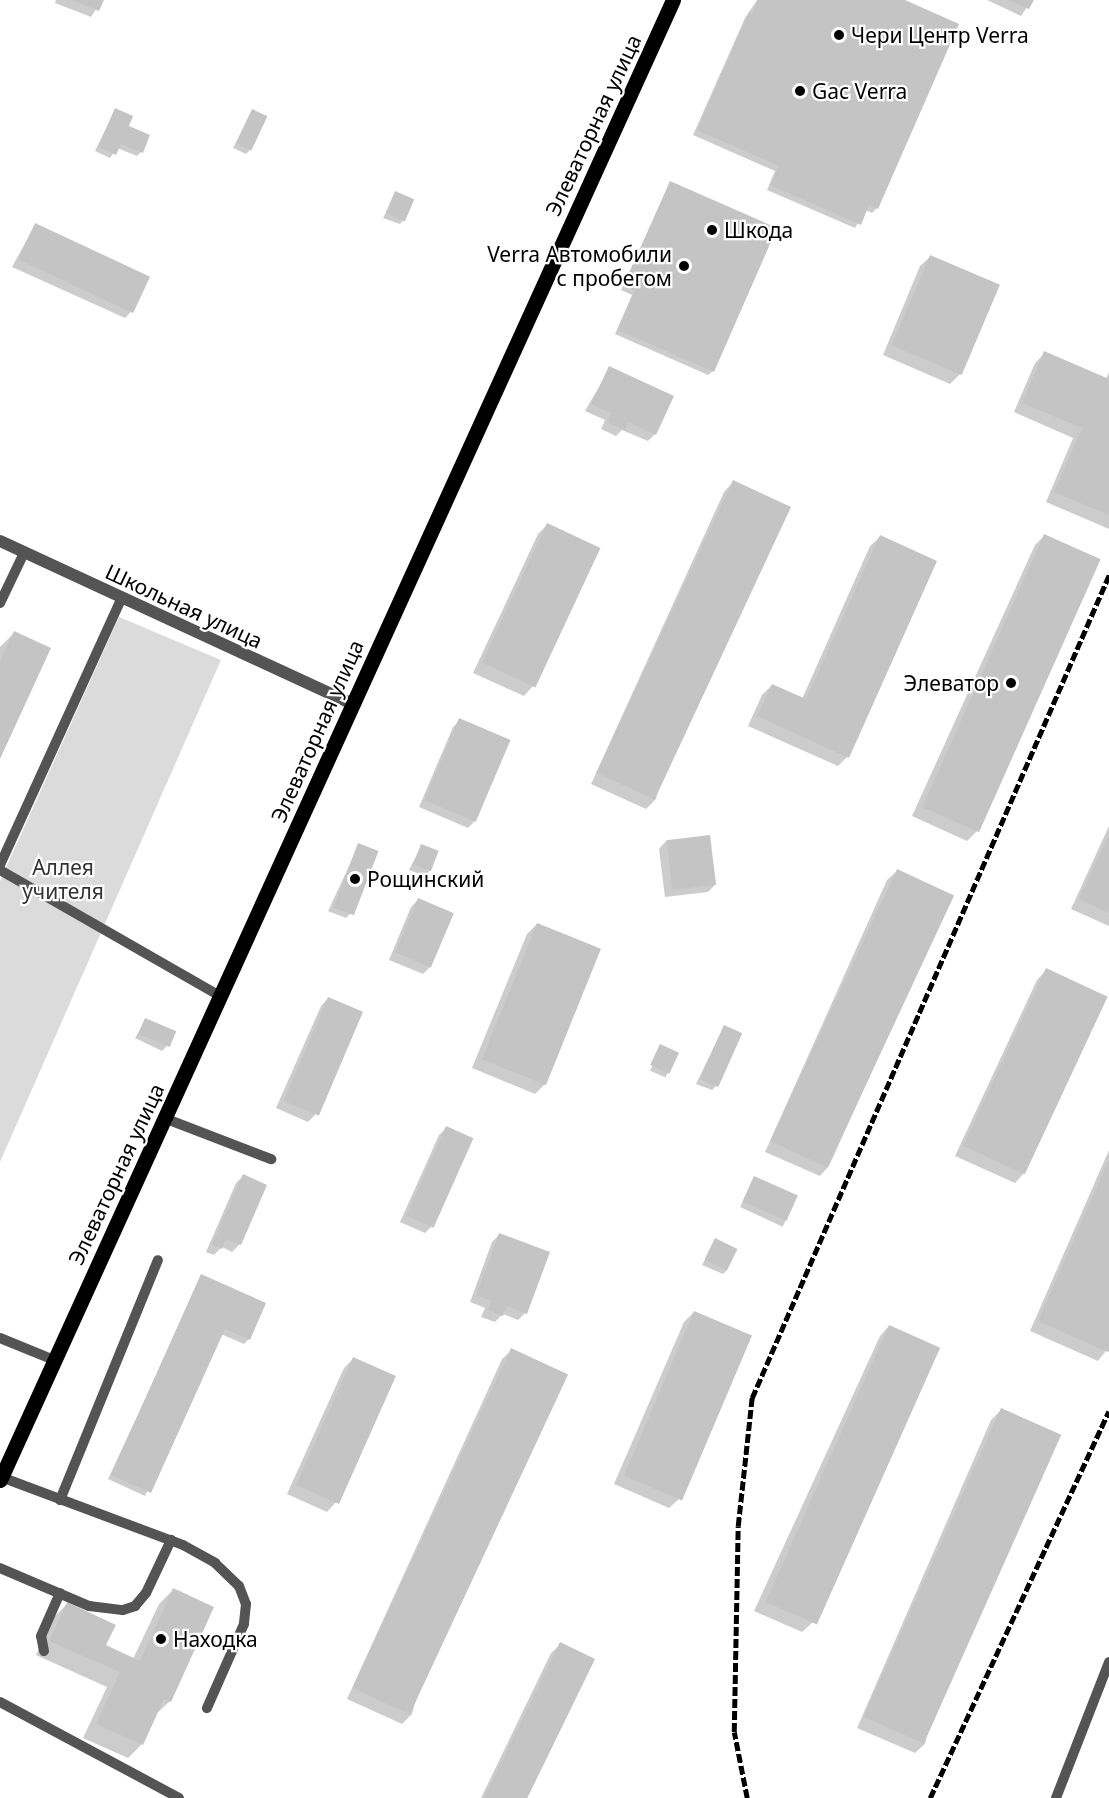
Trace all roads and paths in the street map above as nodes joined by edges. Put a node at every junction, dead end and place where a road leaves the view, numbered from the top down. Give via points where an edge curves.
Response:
1 (673, 0) edge
2 (0, 541) edge
3 (24, 553) junction
4 (121, 599) junction
5 (0, 603) edge
6 (352, 704) junction
7 (0, 868) edge
8 (220, 996) junction
9 (165, 1118) junction
10 (271, 1159) dead end
11 (158, 1260) dead end
12 (0, 1338) edge
13 (54, 1360) junction
14 (1, 1478) edge
15 (60, 1500) junction
16 (171, 1540) junction
17 (0, 1568) edge
18 (60, 1593) junction
19 (44, 1651) dead end
20 (1109, 1662) edge
21 (0, 1702) edge
22 (207, 1708) dead end
23 (179, 1798) edge
24 (1056, 1798) edge

1 - 6 main road, Элеваторная улица
2 - 3 street, Школьная улица
3 - 4 street, Школьная улица
3 - 5 lane
4 - 6 street, Школьная улица
4 - 7 lane
6 - 8 main road, Элеваторная улица
7 - 8 lane
8 - 9 main road, Элеваторная улица
9 - 10 lane
9 - 13 main road, Элеваторная улица
11 - 15 lane
12 - 13 lane
13 - 14 main road, Элеваторная улица
14 - 15 lane
15 - 16 lane
16 - 18 lane via 146,1593 135,1606 123,1610 89,1606
16 - 22 lane via 215,1563 239,1586 246,1604 244,1624
17 - 18 lane
18 - 19 lane via 41,1636
20 - 24 lane
21 - 23 lane

